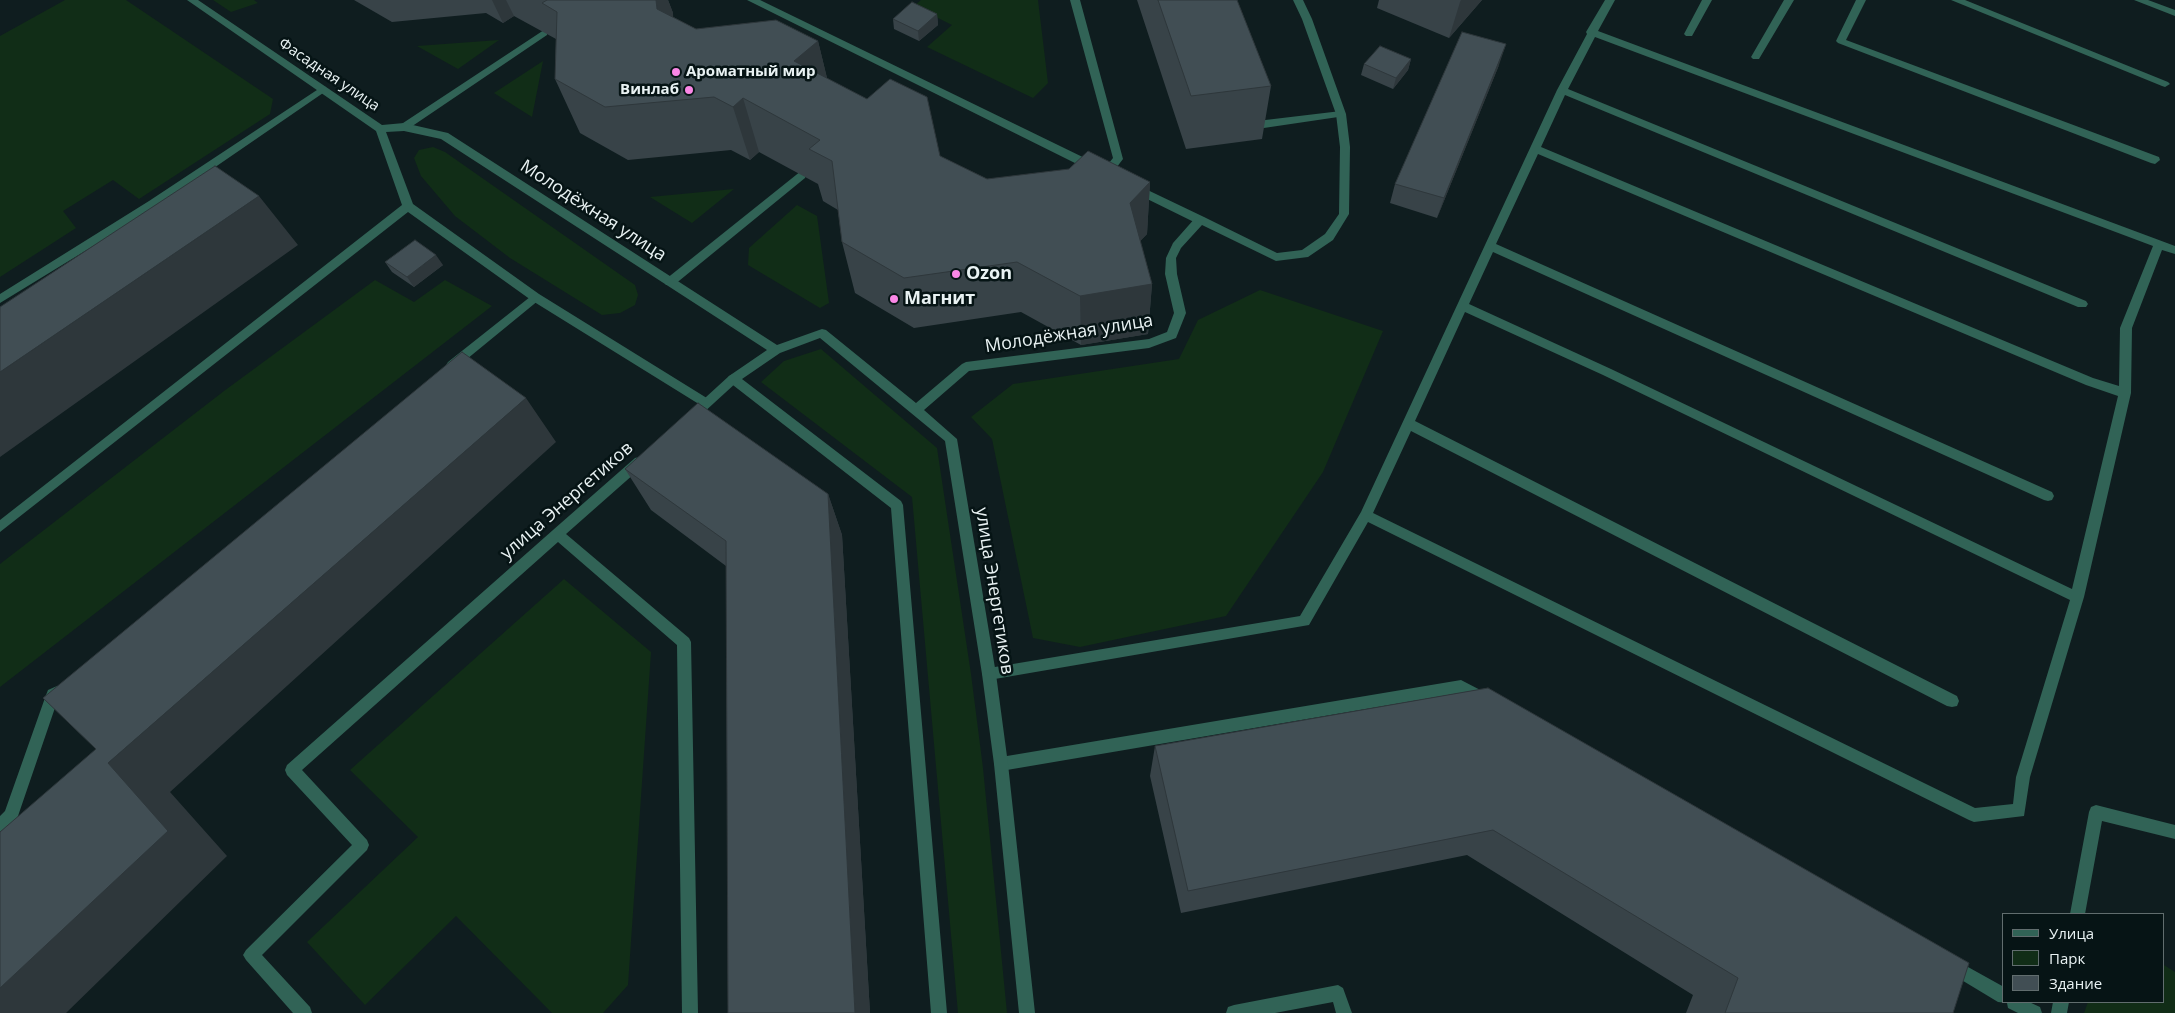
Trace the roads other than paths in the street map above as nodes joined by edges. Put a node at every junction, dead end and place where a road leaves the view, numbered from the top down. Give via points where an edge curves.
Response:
1 (192, 0) edge
2 (752, 0) edge
3 (1075, 0) edge
4 (1298, 0) edge
5 (1610, 0) edge
6 (1707, 0) edge
7 (1789, 0) edge
8 (1861, 0) edge
9 (1956, 0) edge
10 (2139, 0) edge
11 (2175, 13) edge
12 (544, 32) edge
13 (1591, 32) junction
14 (1690, 34) dead end
15 (1756, 57) dead end
16 (2165, 84) dead end
17 (324, 89) junction
18 (1562, 90) junction
19 (1341, 114) junction
20 (1257, 125) edge
21 (404, 127) junction
22 (380, 129) junction
23 (1535, 149) junction
24 (2155, 160) dead end
25 (801, 175) edge
26 (1114, 177) junction
27 (408, 206) junction
28 (1200, 220) junction
29 (2159, 244) junction
30 (1490, 246) junction
31 (2175, 250) edge
32 (670, 282) junction
33 (535, 297) junction
34 (0, 299) edge
35 (2082, 304) dead end
36 (1463, 306) junction
37 (776, 350) junction
38 (443, 372) edge
39 (734, 380) junction
40 (2125, 393) junction
41 (706, 404) junction
42 (916, 410) junction
43 (691, 416) edge
44 (1408, 424) junction
45 (646, 456) edge
46 (2048, 496) dead end
47 (1366, 514) junction
48 (0, 527) edge
49 (556, 534) junction
50 (2077, 598) junction
51 (989, 674) junction
52 (68, 682) edge
53 (1952, 701) dead end
54 (1495, 706) edge
55 (1001, 764) junction
56 (0, 825) edge
57 (2175, 832) edge
58 (2077, 913) edge
59 (1935, 956) edge
60 (2002, 995) edge
61 (2016, 1003) edge
62 (304, 1013) edge
63 (690, 1013) edge
64 (939, 1013) edge
65 (1027, 1013) edge
66 (1234, 1013) edge
67 (1344, 1013) edge
68 (2034, 1013) edge

1 - 17 street, Фасадная улица
2 - 26 street via 912,83
3 - 26 street via 1118,159
4 - 19 street
5 - 13 street
6 - 14 street
7 - 15 street
8 - 24 street via 1841,41
9 - 16 street
10 - 11 street
12 - 21 street
13 - 18 street
13 - 29 street
17 - 22 street, Фасадная улица
17 - 34 street via 153,204
18 - 23 street
18 - 35 street
19 - 20 street
19 - 28 street via 1345,146 1344,214 1328,237 1304,254 1276,257
21 - 22 street, Молодёжная улица
21 - 32 street, Молодёжная улица via 444,136
22 - 27 street, Фасадная улица
23 - 30 street
23 - 40 street via 2090,382
25 - 32 street
26 - 28 street
27 - 33 street
27 - 48 street
28 - 42 street, Молодёжная улица via 1177,246 1172,258 1171,274 1180,313 1172,335 1149,343 966,367
29 - 31 street
29 - 40 street via 2126,328
30 - 36 street
30 - 46 street
32 - 37 street, Молодёжная улица
33 - 38 street
33 - 41 street
36 - 44 street
36 - 50 street
37 - 39 street, улица Энергетиков
37 - 42 street, улица Энергетиков via 822,333
39 - 41 street, улица Энергетиков
39 - 64 street via 897,504
40 - 50 street
41 - 43 street, улица Энергетиков
42 - 51 street, улица Энергетиков via 951,439
44 - 47 street
44 - 53 street
45 - 49 street, улица Энергетиков
47 - 50 street via 1974,815 2019,811 2023,777
47 - 51 street via 1304,621
49 - 62 street, улица Энергетиков via 292,770 362,845 251,954
49 - 63 street via 684,642
51 - 55 street, улица Энергетиков
52 - 56 street via 53,695 11,816
54 - 55 street via 1461,686
55 - 65 street, улица Энергетиков
57 - 58 street via 2096,812
59 - 60 street
61 - 68 street
66 - 67 street via 1338,993

